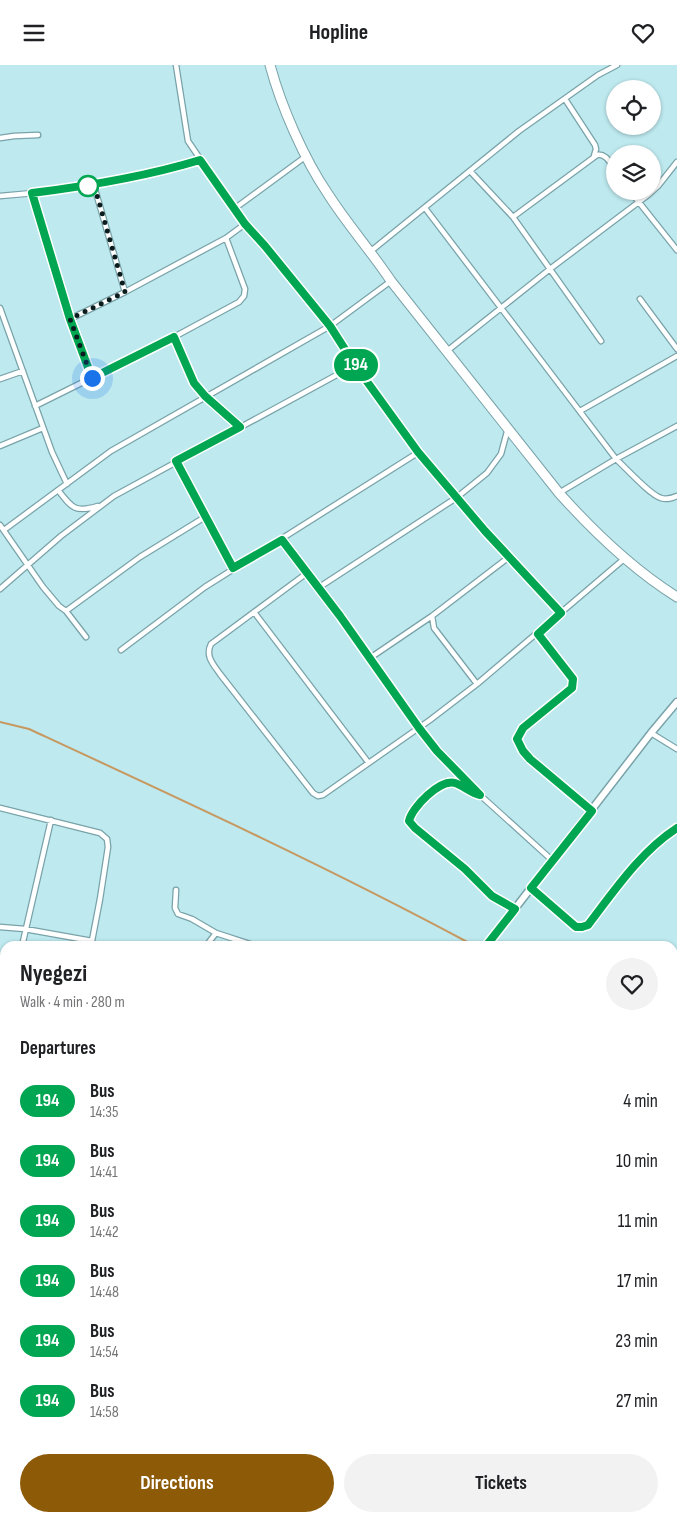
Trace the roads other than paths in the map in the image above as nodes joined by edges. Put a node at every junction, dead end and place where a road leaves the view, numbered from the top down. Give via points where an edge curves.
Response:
1 (176, 65) edge
2 (270, 65) edge
3 (617, 65) edge
4 (566, 99) junction
5 (38, 135) dead end
6 (0, 138) edge
7 (305, 157) junction
8 (594, 157) junction
9 (606, 158) edge
10 (200, 160) junction
11 (677, 162) edge
12 (470, 171) junction
13 (94, 185) junction
14 (32, 193) junction
15 (0, 196) edge
16 (636, 200) edge
17 (638, 203) junction
18 (234, 209) junction
19 (424, 209) junction
20 (513, 217) junction
21 (245, 224) junction
22 (226, 238) junction
23 (677, 250) edge
24 (371, 251) junction
25 (550, 269) junction
26 (391, 281) junction
27 (125, 292) junction
28 (640, 299) dead end
29 (500, 307) junction
30 (0, 309) edge
31 (70, 319) junction
32 (330, 326) junction
33 (174, 337) junction
34 (601, 341) dead end
35 (677, 349) edge
36 (446, 352) junction
37 (677, 356) edge
38 (355, 365) junction
39 (23, 371) junction
40 (92, 378) junction
41 (0, 379) edge
42 (205, 396) junction
43 (35, 406) junction
44 (580, 411) junction
45 (677, 426) edge
46 (240, 427) junction
47 (508, 427) junction
48 (43, 428) junction
49 (0, 446) edge
50 (418, 452) junction
51 (616, 459) junction
52 (176, 461) junction
53 (67, 484) junction
54 (58, 490) junction
55 (559, 493) junction
56 (677, 496) edge
57 (456, 498) junction
58 (101, 505) junction
59 (205, 517) junction
60 (0, 525) edge
61 (4, 530) junction
62 (282, 540) junction
63 (509, 557) junction
64 (624, 559) junction
65 (28, 565) junction
66 (233, 568) junction
67 (307, 573) junction
68 (318, 588) junction
69 (0, 589) edge
70 (677, 597) edge
71 (66, 611) junction
72 (254, 612) junction
73 (561, 613) junction
74 (432, 615) junction
75 (538, 634) junction
76 (86, 637) dead end
77 (121, 650) dead end
78 (370, 658) junction
79 (477, 684) junction
80 (677, 702) edge
81 (419, 728) junction
82 (651, 733) junction
83 (677, 749) edge
84 (368, 762) junction
85 (480, 795) junction
86 (0, 808) edge
87 (592, 811) junction
88 (51, 820) junction
89 (677, 828) edge
90 (553, 861) junction
91 (531, 888) junction
92 (176, 890) dead end
93 (515, 909) junction
94 (0, 927) edge
95 (25, 929) junction
96 (216, 933) junction
97 (23, 941) edge
98 (79, 941) edge
99 (93, 941) edge
100 (210, 941) edge
101 (241, 941) edge
102 (490, 941) edge

1 - 10 street via 188,141
2 - 7 highway
3 - 4 street
4 - 8 street via 595,145
4 - 12 street via 519,131
5 - 6 street
7 - 18 street
7 - 24 highway via 328,195
8 - 9 street
8 - 20 street
10 - 13 street
10 - 18 street
11 - 17 street via 658,186
12 - 19 street
12 - 20 street
13 - 14 street
13 - 27 street
14 - 15 street
14 - 31 street
16 - 17 street
17 - 23 street
17 - 25 street
18 - 21 street
19 - 24 street
19 - 29 street
20 - 25 street
21 - 22 street
21 - 32 street
22 - 27 street
22 - 33 street via 245,289 244,296 239,302
24 - 26 highway
25 - 29 street
25 - 34 street
26 - 32 street
26 - 36 highway
27 - 31 street
28 - 35 street
29 - 36 street
29 - 44 street
30 - 39 street
31 - 40 street
32 - 38 street
32 - 42 street
33 - 40 street
33 - 42 street via 194,383
36 - 47 highway
37 - 44 street
38 - 46 street
38 - 50 street
39 - 41 street
39 - 43 street
40 - 43 street
42 - 46 street
42 - 53 street via 110,451
43 - 48 street
44 - 51 street
45 - 51 street
46 - 52 street
47 - 55 highway
47 - 57 street via 495,464
48 - 49 street
48 - 53 street
50 - 57 street
50 - 62 street
51 - 55 street
51 - 56 street via 654,494 670,499
52 - 58 street
52 - 59 street
53 - 54 street
54 - 58 street via 75,509
54 - 61 street
55 - 64 highway
57 - 63 street
57 - 68 street
58 - 65 street
59 - 66 street
59 - 71 street via 140,557
60 - 61 street
61 - 65 street
62 - 66 street
62 - 67 street
63 - 73 street
63 - 74 street
64 - 70 highway
64 - 73 street
65 - 69 street
65 - 71 street
66 - 77 street
67 - 68 street
67 - 72 street
68 - 78 street
71 - 76 street
72 - 84 street
72 - 84 street via 210,647 209,658 220,674 316,795 323,795
73 - 75 street
74 - 78 street
74 - 79 street via 434,628
75 - 79 street
75 - 87 street via 573,679 573,684 570,691 523,728 517,739 530,759
78 - 81 street
79 - 81 street
80 - 82 street
81 - 84 street
81 - 85 street
82 - 83 street
82 - 87 street
85 - 90 street
85 - 93 street via 456,783 448,783 432,791 409,821 492,896
86 - 88 street
87 - 90 street
88 - 95 street
88 - 99 street via 100,833 107,839
89 - 91 street via 663,838 621,882 588,925 576,927
90 - 91 street
91 - 93 street
92 - 96 street via 178,914
93 - 102 street
94 - 95 street
95 - 97 street
95 - 98 street
96 - 100 street
96 - 101 street

